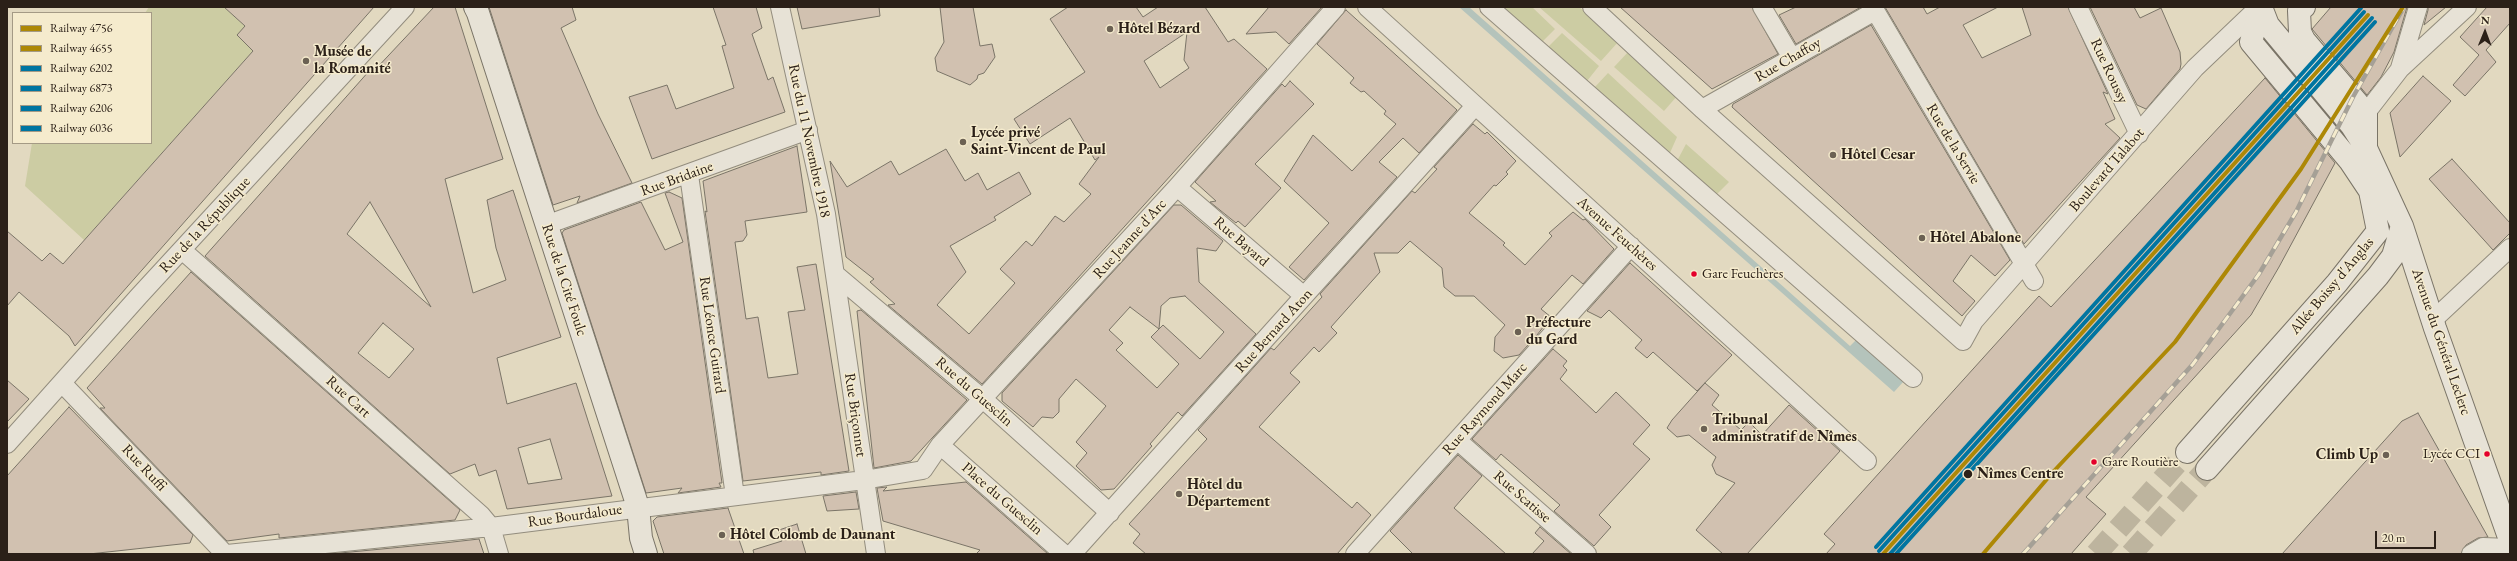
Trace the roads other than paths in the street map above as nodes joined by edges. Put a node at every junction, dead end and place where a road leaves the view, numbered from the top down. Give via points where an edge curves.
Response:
1 (405, 7) edge
2 (475, 7) edge
3 (780, 7) edge
4 (1336, 7) edge
5 (1367, 7) edge
6 (1489, 7) edge
7 (1592, 7) edge
8 (1762, 7) edge
9 (2078, 7) edge
10 (2260, 7) edge
11 (2418, 7) edge
12 (2467, 7) edge
13 (1874, 9) edge
14 (2301, 9) edge
15 (1792, 58) junction
16 (2400, 69) junction
17 (1475, 106) junction
18 (1702, 109) junction
19 (2366, 113) junction
20 (808, 130) junction
21 (2139, 134) junction
22 (2366, 148) junction
23 (689, 175) junction
24 (1177, 187) junction
25 (546, 225) junction
26 (2402, 226) junction
27 (2378, 231) junction
28 (1631, 246) junction
29 (2510, 248) edge
30 (182, 250) junction
31 (2025, 265) junction
32 (836, 275) junction
33 (2034, 281) dead end
34 (1304, 296) junction
35 (2432, 321) junction
36 (1913, 378) dead end
37 (62, 383) junction
38 (984, 399) junction
39 (1457, 440) junction
40 (7, 444) edge
41 (940, 445) junction
42 (2187, 452) tunnel mouth
43 (1867, 461) dead end
44 (2207, 469) tunnel mouth
45 (922, 470) joint
46 (864, 480) junction
47 (735, 496) junction
48 (638, 507) junction
49 (1110, 513) junction
50 (491, 527) junction
51 (2509, 537) edge
52 (226, 554) edge
53 (499, 554) edge
54 (646, 554) edge
55 (876, 554) edge
56 (1064, 554) edge
57 (1072, 554) edge
58 (1355, 554) edge
59 (1586, 554) edge
60 (2471, 554) edge

1 - 30 street, Rue de la République
2 - 25 main road, Rue de la Cité Foulc
3 - 20 street, Rue du 11 Novembre 1918
4 - 24 street, Rue Jeanne d'Arc
5 - 17 street, Avenue Feuchères
6 - 36 street
7 - 18 street
8 - 15 street
9 - 21 street, Rue Roussy
10 - 21 street, Boulevard Talabot via 2195,68
10 - 22 main road, Avenue du Général Leclerc via 2268,25 2352,126
10 - 27 main road, Allée Boissy d'Anglas via 2251,42 2350,161 2370,192
11 - 16 street
12 - 16 street
13 - 15 street, Rue Chaffoy
13 - 31 street, Rue de la Servie
14 - 19 main road via 2300,32 2304,40
15 - 18 street, Rue Chaffoy
16 - 19 street
17 - 28 street, Avenue Feuchères
17 - 34 street, Rue Bernard Aton
18 - 31 street, Boulevard Talabot via 1963,341 1974,321
19 - 22 main road, Avenue du Général Leclerc
20 - 23 street, Rue Bridaine
20 - 32 street, Rue du 11 Novembre 1918
21 - 31 street, Boulevard Talabot
22 - 26 main road, Avenue du Général Leclerc
23 - 25 street, Rue Bridaine
23 - 47 street, Rue Léonce Guirard
24 - 34 street, Rue Bayard
24 - 38 street, Rue Jeanne d'Arc
25 - 48 main road, Rue de la Cité Foulc
26 - 27 main road
26 - 35 main road, Avenue du Général Leclerc
26 - 44 main road, Allée Boissy d'Anglas via 2393,256 2378,276
27 - 42 main road, Allée Boissy d'Anglas via 2337,282
28 - 39 street, Rue Raymond Marc
28 - 43 street, Avenue Feuchères
29 - 35 street
30 - 37 street, Rue de la République
30 - 50 street, Rue Cart via 481,515
31 - 33 street, Rue de la Servie
32 - 38 street, Rue du Guesclin
32 - 46 street, Rue Briçonnet
34 - 49 street, Rue Bernard Aton
35 - 51 main road, Avenue du Général Leclerc
37 - 40 street, Rue de la République
37 - 52 street, Rue Ruffi
38 - 41 street, Rue Jeanne d'Arc
38 - 49 street, Rue du Guesclin
39 - 58 street, Rue Raymond Marc
39 - 59 street, Rue Scatisse
41 - 45 street, Rue Jeanne d'Arc
41 - 56 street, Place du Guesclin
45 - 46 street, Rue Bourdaloue
46 - 47 street, Rue Bourdaloue
46 - 55 street, Rue Briçonnet
47 - 48 street, Rue Bourdaloue
48 - 50 street, Rue Bourdaloue
48 - 54 main road, Rue de la Cité Foulc via 641,538
49 - 57 street, Rue Bernard Aton
50 - 52 street, Rue Bourdaloue
50 - 53 street, Rue Cart
51 - 60 street

